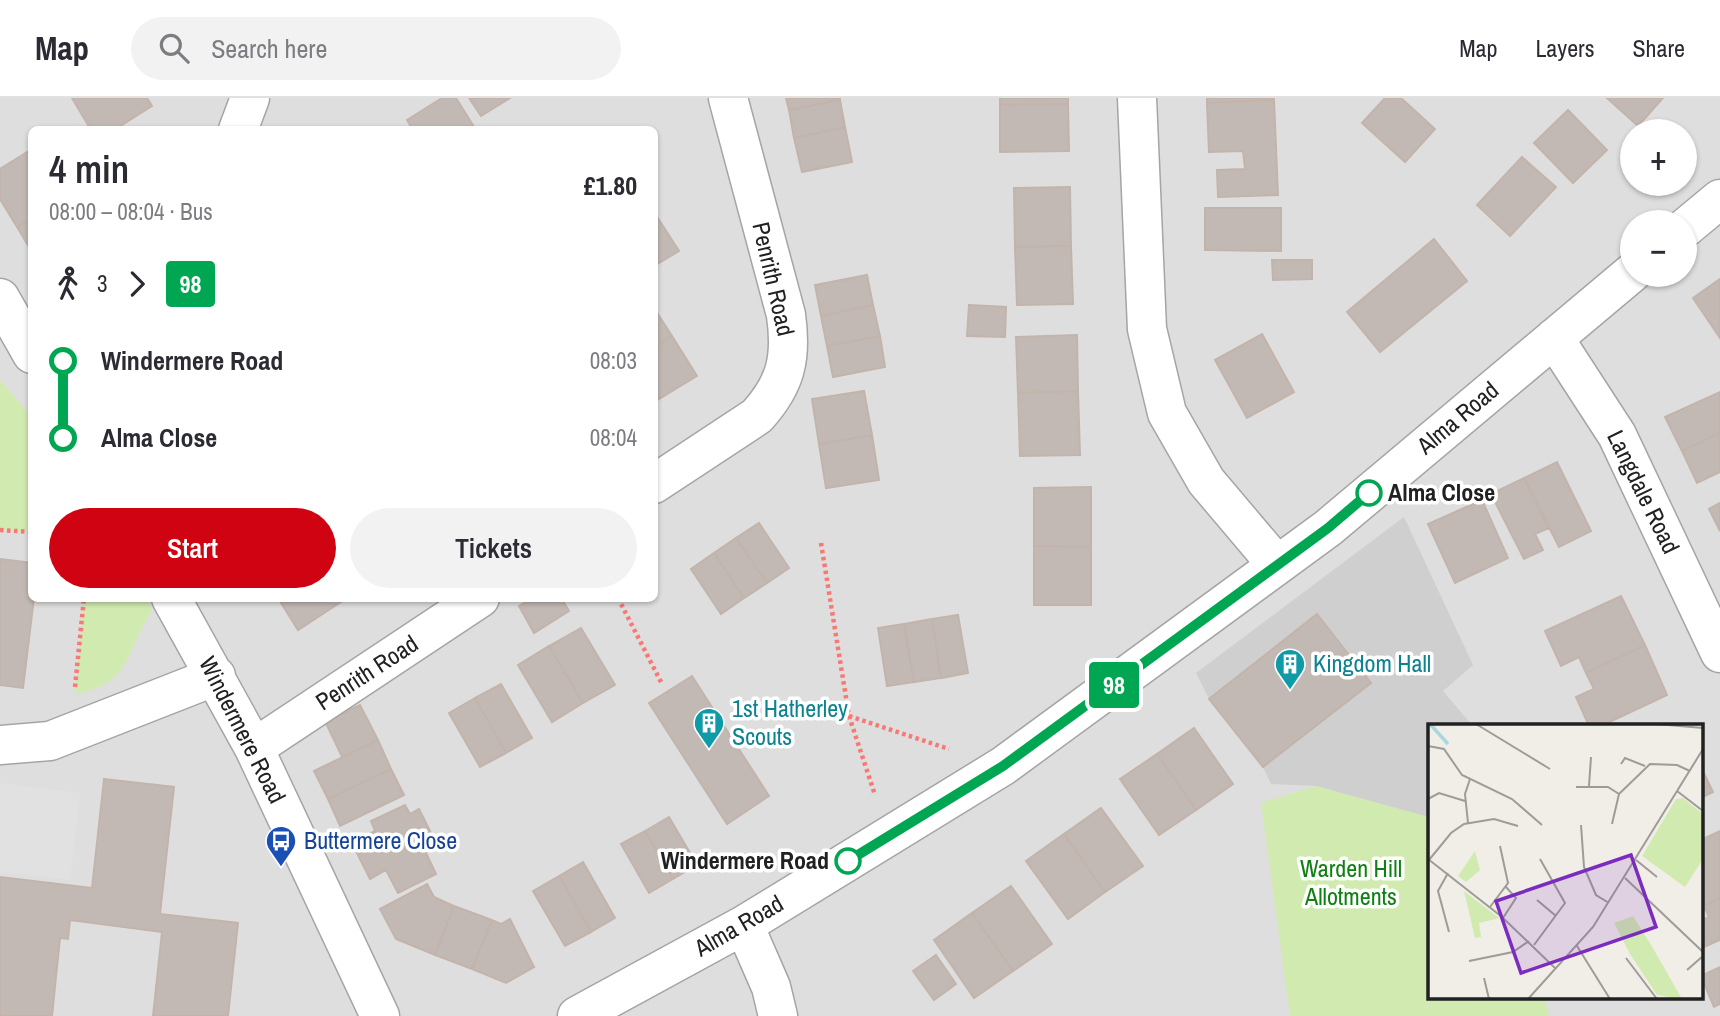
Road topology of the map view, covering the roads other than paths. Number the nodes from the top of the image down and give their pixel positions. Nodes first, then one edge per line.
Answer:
1 (250, 98) edge
2 (728, 98) edge
3 (1137, 98) edge
4 (240, 126) edge
5 (1720, 199) edge
6 (1697, 218) edge
7 (1620, 283) edge
8 (14, 309) edge
9 (1554, 338) junction
10 (28, 344) edge
11 (658, 481) edge
12 (1277, 565) junction
13 (173, 602) edge
14 (474, 602) edge
15 (1720, 653) edge
16 (216, 676) junction
17 (0, 745) edge
18 (254, 748) junction
19 (744, 925) junction
20 (380, 1016) edge
21 (577, 1016) edge
22 (778, 1016) edge

1 - 4 street
2 - 11 street, Penrith Road
3 - 12 street
5 - 6 street
7 - 9 street, Alma Road
8 - 10 street
9 - 12 street, Alma Road
9 - 15 street, Langdale Road
12 - 19 street, Alma Road
13 - 16 street, Windermere Road
14 - 18 street, Penrith Road
16 - 17 street
16 - 18 street, Windermere Road
18 - 20 street, Windermere Road
19 - 21 street, Alma Road
19 - 22 street

